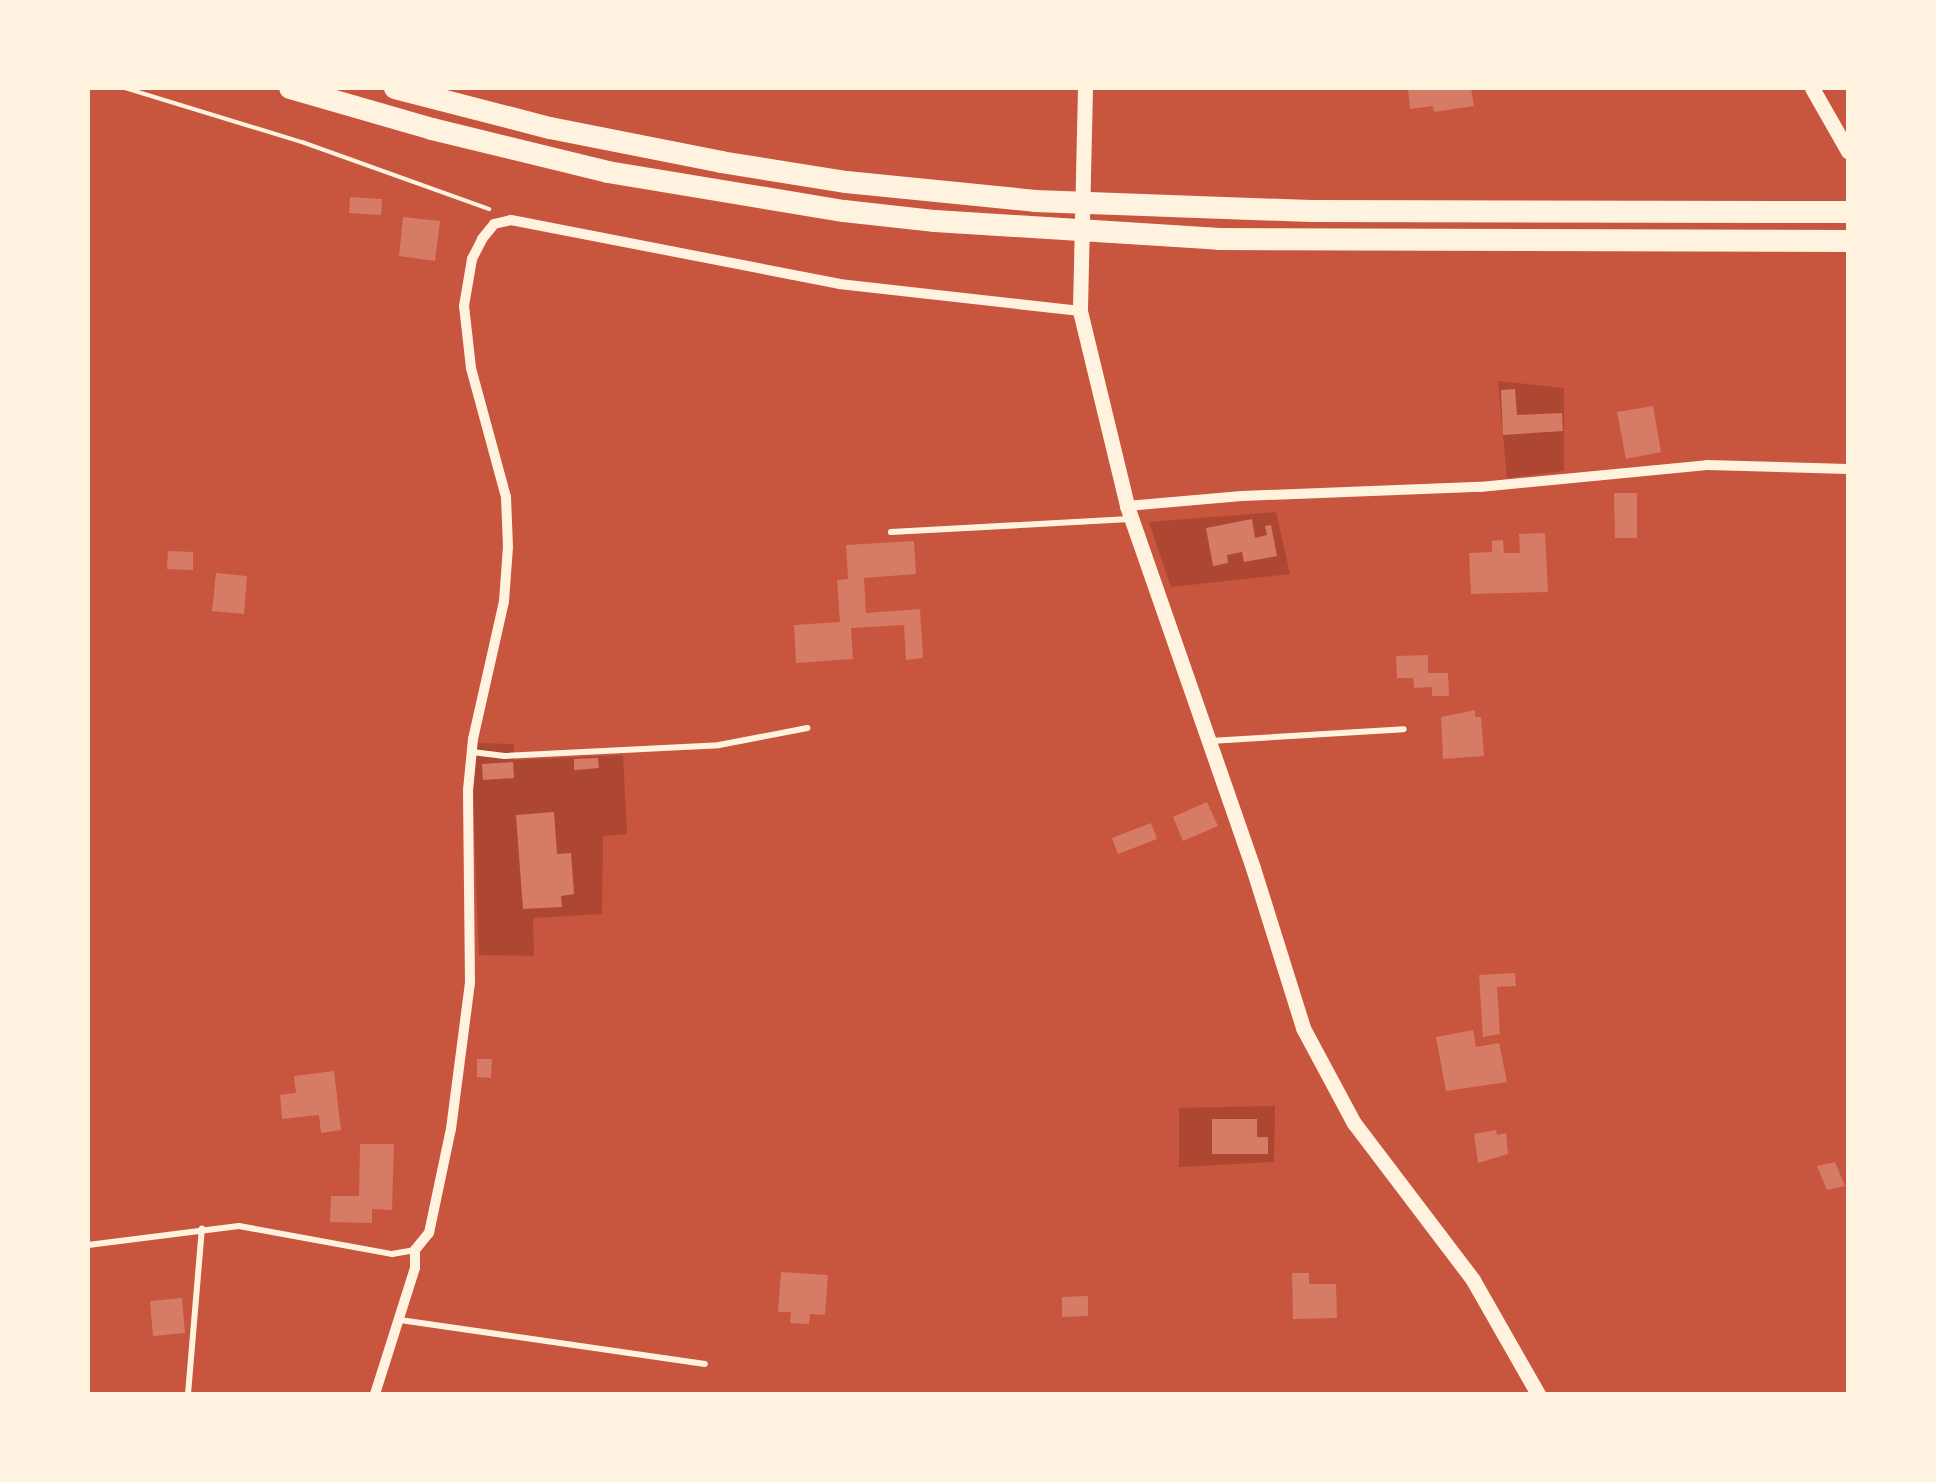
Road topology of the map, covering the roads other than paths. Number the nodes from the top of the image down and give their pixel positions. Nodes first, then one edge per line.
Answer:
1 (290, 88) edge
2 (395, 88) edge
3 (1085, 88) edge
4 (1812, 88) edge
5 (1848, 151) edge
6 (1848, 212) edge
7 (1848, 241) edge
8 (1080, 311) junction
9 (1848, 469) edge
10 (1129, 513) junction
11 (891, 532) dead end
12 (807, 728) dead end
13 (1404, 729) dead end
14 (1207, 741) junction
15 (472, 752) junction
16 (202, 1229) junction
17 (88, 1245) edge
18 (415, 1250) junction
19 (399, 1320) junction
20 (706, 1364) dead end
21 (188, 1394) edge
22 (375, 1394) edge
23 (1538, 1394) edge

1 - 7 highway
2 - 6 highway
3 - 8 street
4 - 5 street
8 - 10 street
8 - 15 street
9 - 10 street
10 - 11 lane
10 - 14 street
12 - 15 lane
13 - 14 lane
14 - 23 street
15 - 18 street
16 - 17 lane
16 - 18 lane
16 - 21 lane
18 - 19 street
19 - 20 lane
19 - 22 street

